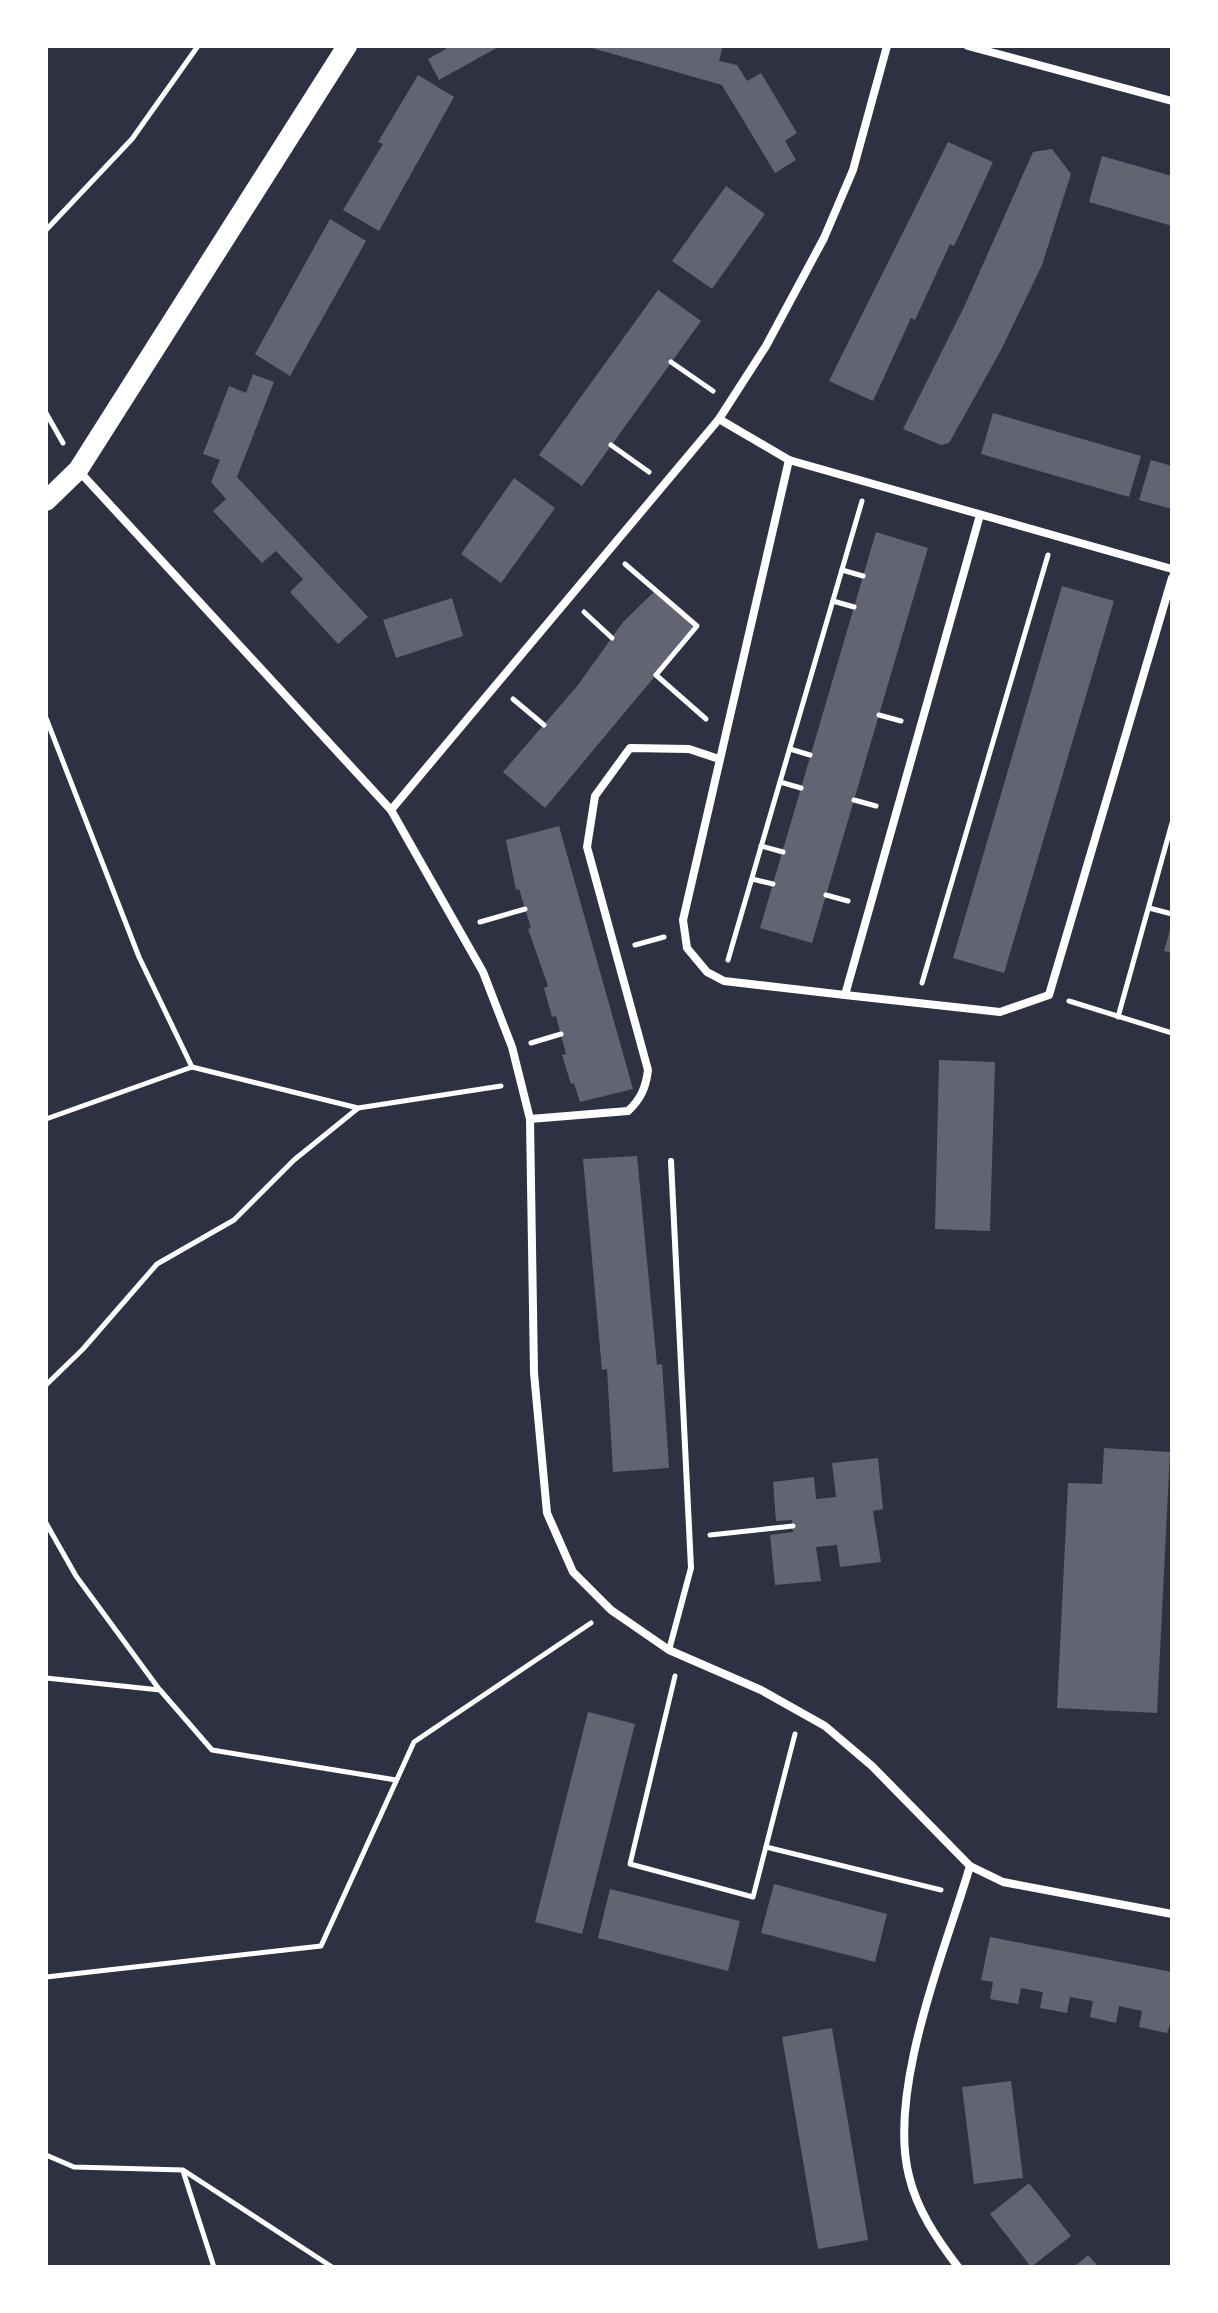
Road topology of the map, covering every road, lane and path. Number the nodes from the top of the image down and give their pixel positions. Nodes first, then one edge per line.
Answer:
1 (198, 46) edge
2 (347, 46) edge
3 (887, 46) edge
4 (968, 46) edge
5 (1172, 101) edge
6 (46, 230) edge
7 (671, 362) dead end
8 (730, 403) junction
9 (719, 419) junction
10 (611, 445) dead end
11 (789, 460) junction
12 (78, 470) junction
13 (868, 481) junction
14 (666, 484) junction
15 (46, 501) edge
16 (980, 515) junction
17 (1054, 535) junction
18 (610, 550) junction
19 (1172, 569) edge
20 (842, 570) junction
21 (863, 576) dead end
22 (1172, 578) edge
23 (569, 599) junction
24 (833, 601) junction
25 (854, 607) dead end
26 (612, 638) dead end
27 (496, 685) junction
28 (46, 718) edge
29 (544, 725) dead end
30 (725, 735) junction
31 (790, 749) junction
32 (810, 755) dead end
33 (719, 759) junction
34 (780, 782) junction
35 (801, 788) dead end
36 (391, 810) junction
37 (1172, 823) edge
38 (761, 846) junction
39 (783, 852) dead end
40 (752, 879) junction
41 (773, 884) dead end
42 (1149, 908) junction
43 (525, 909) dead end
44 (1172, 914) edge
45 (504, 915) dead end
46 (659, 938) dead end
47 (628, 947) dead end
48 (724, 981) junction
49 (845, 995) junction
50 (1049, 995) junction
51 (916, 1003) junction
52 (1118, 1017) junction
53 (1172, 1024) edge
54 (1171, 1032) edge
55 (561, 1034) dead end
56 (538, 1041) dead end
57 (192, 1067) junction
58 (521, 1082) junction
59 (358, 1108) junction
60 (46, 1119) edge
61 (530, 1119) junction
62 (671, 1161) dead end
63 (46, 1385) edge
64 (46, 1523) edge
65 (793, 1526) dead end
66 (689, 1537) junction
67 (611, 1610) junction
68 (669, 1650) junction
69 (680, 1655) junction
70 (46, 1678) edge
71 (160, 1690) junction
72 (801, 1711) junction
73 (396, 1780) junction
74 (766, 1847) junction
75 (970, 1866) junction
76 (962, 1895) junction
77 (1172, 1914) edge
78 (46, 1977) edge
79 (46, 2155) edge
80 (183, 2170) junction
81 (214, 2267) edge
82 (332, 2267) edge
83 (958, 2267) edge

1 - 6 path
2 - 12 main road
3 - 8 street
4 - 5 street
7 - 8 path
8 - 9 street
9 - 11 street
9 - 14 street
10 - 14 path
11 - 13 street
11 - 30 street
12 - 15 main road
12 - 36 street
13 - 16 street
13 - 20 path
14 - 18 street
16 - 17 street
16 - 49 street
17 - 19 street
17 - 51 path
18 - 23 street
18 - 30 path
20 - 21 path
20 - 24 path
22 - 50 street
23 - 26 path
23 - 27 street
24 - 25 path
24 - 31 path
27 - 29 path
27 - 36 street
28 - 57 path
30 - 33 street
31 - 32 path
31 - 34 path
33 - 48 street
33 - 61 street
34 - 35 path
34 - 38 path
36 - 58 street
37 - 42 path
38 - 39 path
38 - 40 path
40 - 41 path
40 - 48 path
42 - 44 path
42 - 52 path
43 - 45 path
46 - 47 path
48 - 49 street
49 - 51 street
50 - 51 street
50 - 52 path
52 - 54 path
53 - 54 path
55 - 56 path
57 - 59 path
57 - 60 path
58 - 59 path
58 - 61 street
59 - 63 path
61 - 67 street
62 - 66 lane
64 - 71 path
65 - 66 path
66 - 68 lane
67 - 68 street
67 - 73 path
68 - 69 street
69 - 72 street
69 - 74 path
70 - 71 path
71 - 73 path
72 - 74 path
72 - 75 street
73 - 78 path
74 - 76 path
75 - 76 street
75 - 77 street
76 - 83 street
79 - 80 path
80 - 81 path
80 - 82 path

